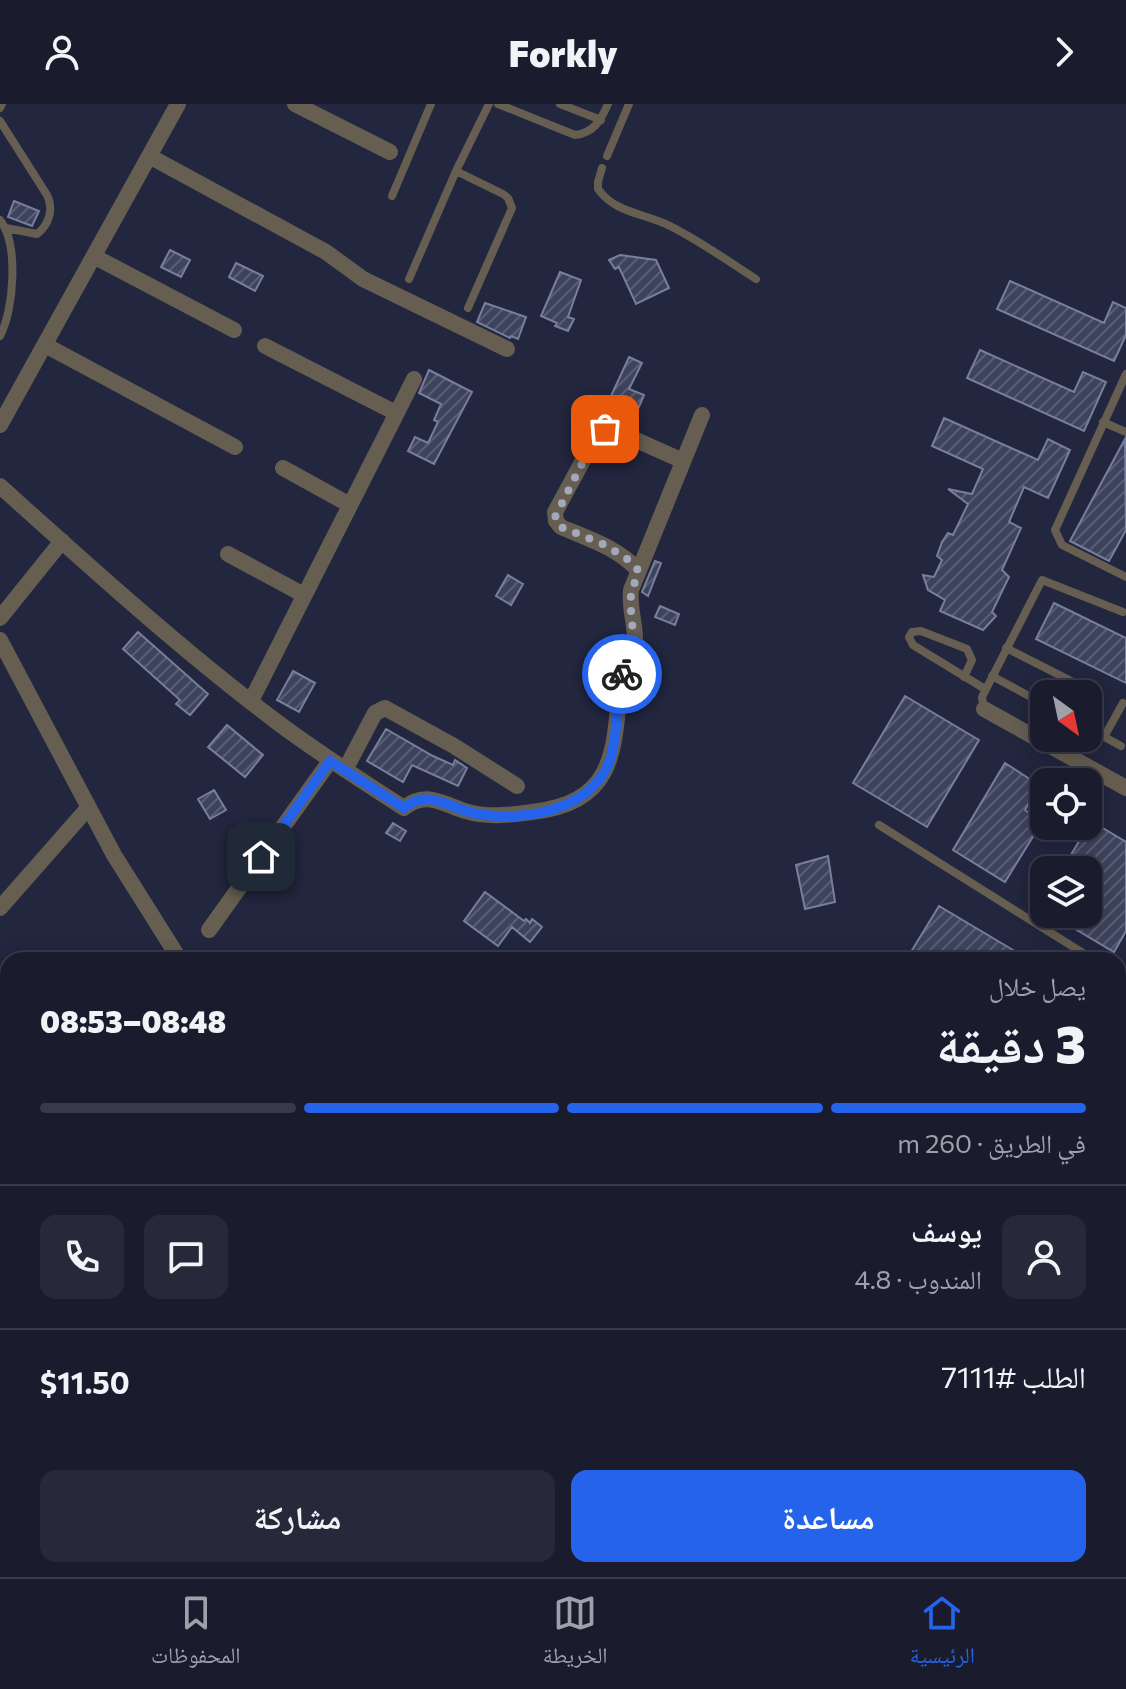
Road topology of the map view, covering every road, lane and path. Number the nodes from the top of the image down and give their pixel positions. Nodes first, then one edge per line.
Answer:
1 (178, 104) edge
2 (295, 104) edge
3 (431, 104) edge
4 (489, 104) edge
5 (498, 104) edge
6 (560, 104) edge
7 (608, 104) edge
8 (629, 104) edge
9 (601, 120) junction
10 (0, 121) edge
11 (390, 152) dead end
12 (149, 156) junction
13 (607, 156) dead end
14 (602, 168) dead end
15 (456, 171) junction
16 (392, 196) dead end
17 (3, 224) edge
18 (95, 257) junction
19 (409, 279) dead end
20 (756, 279) dead end
21 (468, 308) dead end
22 (234, 330) dead end
23 (0, 336) edge
24 (45, 345) junction
25 (265, 346) dead end
26 (507, 349) dead end
27 (1126, 374) edge
28 (414, 379) dead end
29 (396, 413) junction
30 (702, 415) dead end
31 (1103, 422) junction
32 (0, 425) edge
33 (1126, 432) edge
34 (235, 447) dead end
35 (683, 461) junction
36 (283, 468) dead end
37 (0, 486) edge
38 (350, 505) junction
39 (62, 541) junction
40 (228, 554) dead end
41 (638, 570) junction
42 (1126, 577) edge
43 (304, 595) junction
44 (1123, 612) dead end
45 (0, 618) edge
46 (0, 640) edge
47 (1006, 648) junction
48 (992, 676) junction
49 (964, 677) junction
50 (1069, 680) edge
51 (985, 689) junction
52 (1030, 696) edge
53 (251, 701) junction
54 (1123, 703) dead end
55 (984, 709) joint
56 (1104, 737) joint
57 (1121, 746) dead end
58 (338, 765) junction
59 (517, 786) dead end
60 (1126, 788) edge
61 (88, 808) junction
62 (879, 825) dead end
63 (0, 908) edge
64 (209, 930) dead end
65 (175, 952) edge
66 (1081, 952) edge

1 - 12 street
2 - 11 street
3 - 16 lane
4 - 15 lane
5 - 9 lane
6 - 9 lane
7 - 9 lane
8 - 13 lane
10 - 17 lane
12 - 18 street
12 - 26 street
14 - 20 lane
15 - 19 lane
15 - 21 lane
17 - 23 lane
18 - 22 street
18 - 24 street
24 - 32 street
24 - 34 street
25 - 29 street
27 - 31 lane
28 - 29 street
29 - 38 street
30 - 35 street
31 - 33 lane
31 - 42 lane
35 - 41 street
35 - 41 street
36 - 38 street
37 - 39 street
38 - 43 street
39 - 45 street
39 - 53 street
40 - 43 street
41 - 58 street
43 - 53 street
44 - 47 lane
46 - 61 street
47 - 48 lane
47 - 50 lane
48 - 51 lane
48 - 52 lane
49 - 49 lane
49 - 51 lane
51 - 55 lane
53 - 58 street
54 - 56 lane
55 - 60 street
56 - 57 lane
58 - 59 street
58 - 64 street
61 - 63 street
61 - 65 street
62 - 66 lane

